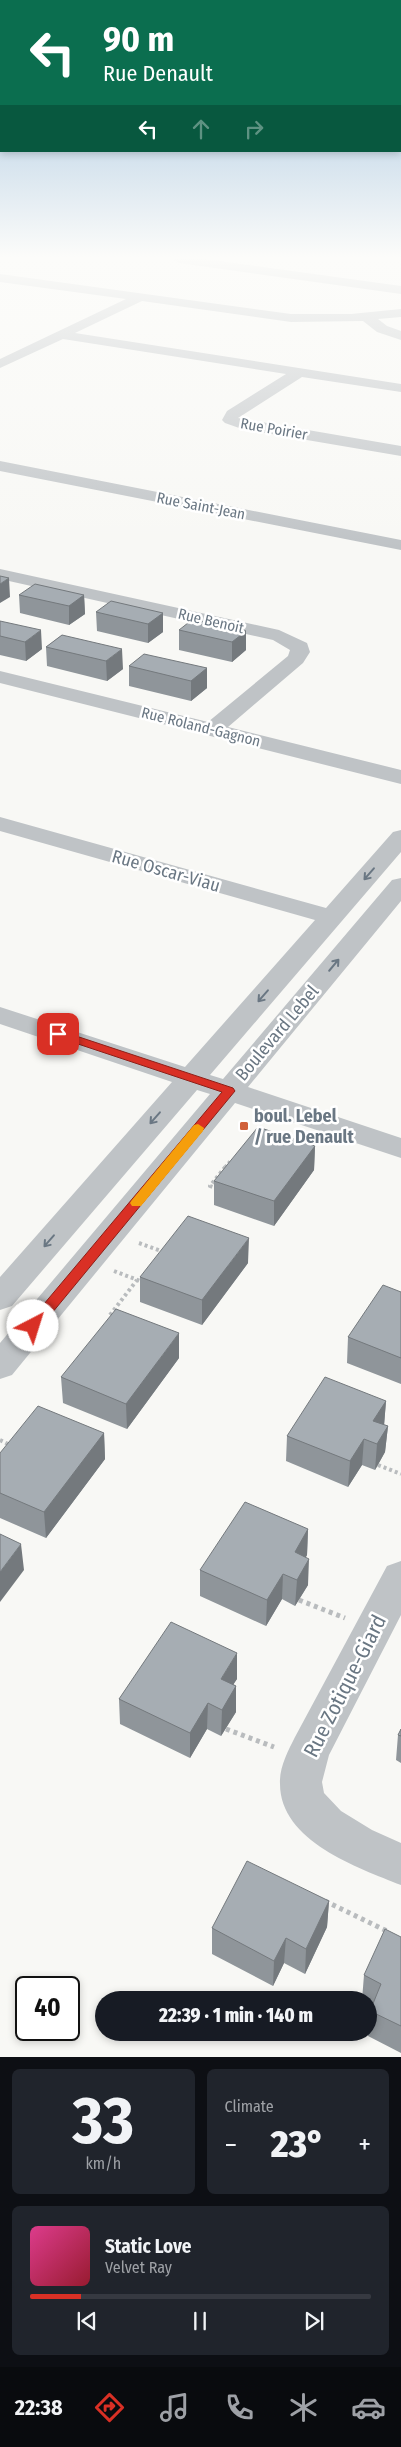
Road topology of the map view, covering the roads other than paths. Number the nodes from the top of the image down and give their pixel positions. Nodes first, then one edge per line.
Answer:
1 (19, 355) edge
2 (189, 355) edge
3 (0, 364) edge
4 (298, 372) junction
5 (401, 388) edge
6 (401, 451) edge
7 (0, 466) edge
8 (401, 544) edge
9 (0, 574) edge
10 (0, 677) edge
11 (212, 730) junction
12 (401, 777) edge
13 (0, 824) edge
14 (401, 837) edge
15 (401, 885) edge
16 (331, 918) junction
17 (0, 1015) edge
18 (192, 1078) junction
19 (229, 1091) junction
20 (401, 1148) edge
21 (0, 1298) edge
22 (0, 1366) edge
23 (401, 1577) edge
24 (401, 1864) edge

1 - 3 street
2 - 4 street
4 - 5 street
4 - 6 street, Rue Poirier
7 - 8 street, Rue Saint-Jean
9 - 11 street, Rue Benoit
10 - 11 street, Rue Roland-Gagnon
11 - 12 street, Rue Roland-Gagnon
13 - 16 street, Rue Oscar-Viau
14 -> 16 street, Boulevard Lebel
19 -> 15 street, Boulevard Lebel
16 -> 18 street, Boulevard Lebel
17 - 18 street
18 - 19 street
18 -> 21 street, Boulevard Lebel
19 - 20 street
19 - 22 street, Boulevard Lebel
23 - 24 street, Rue Zotique-Giard

